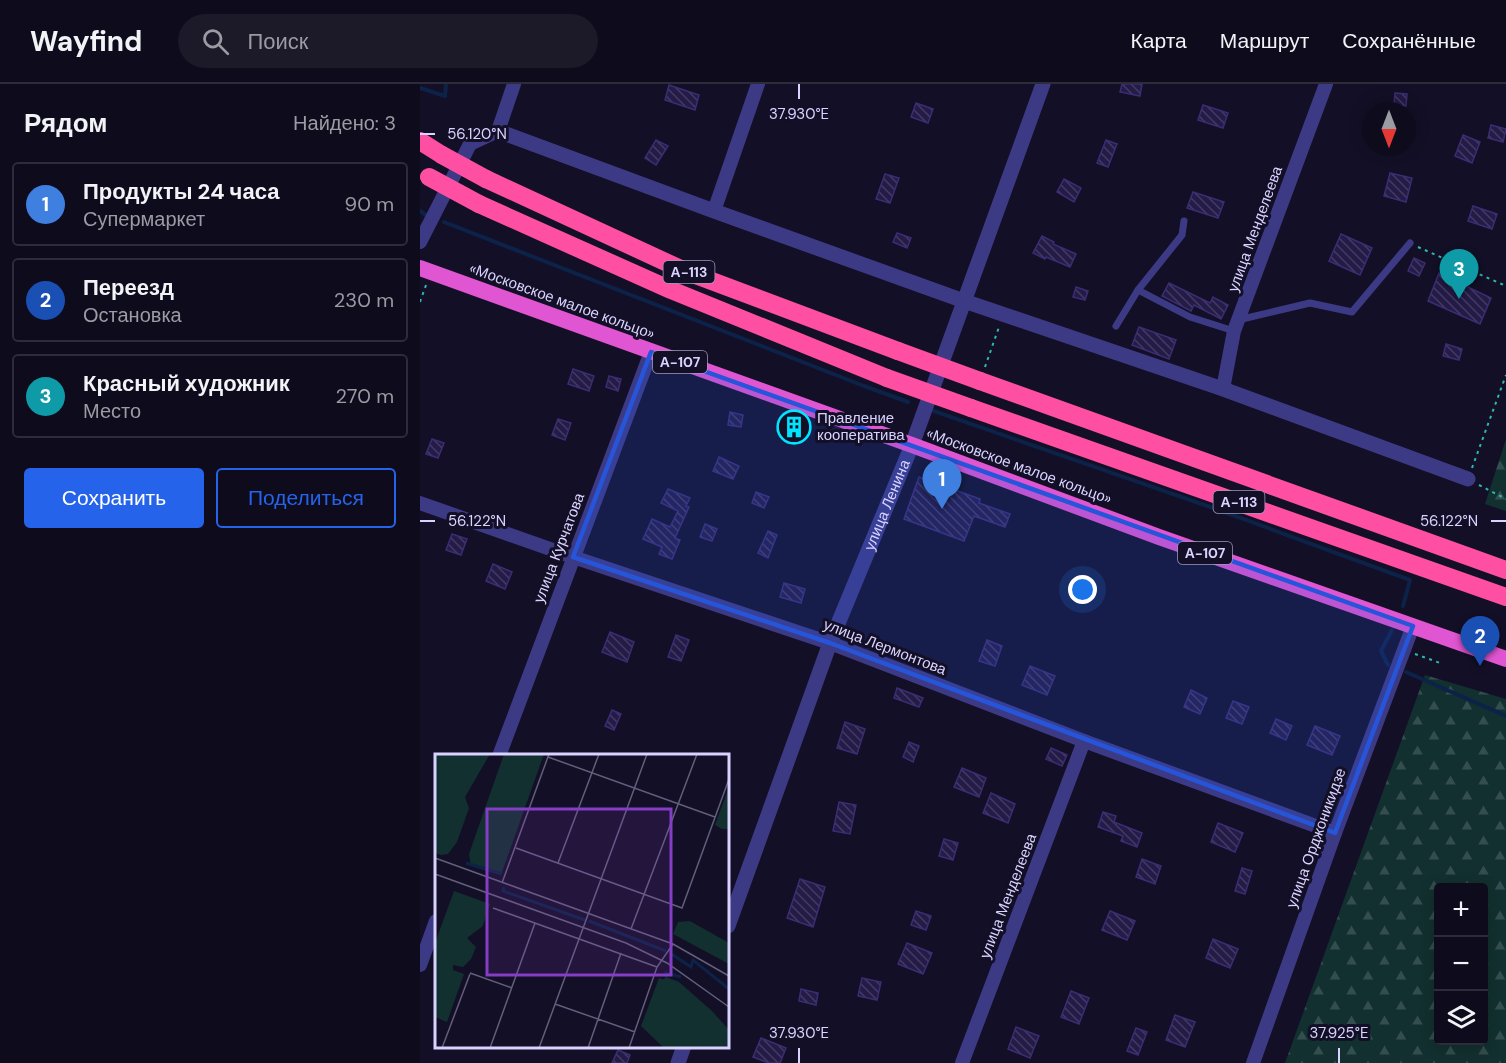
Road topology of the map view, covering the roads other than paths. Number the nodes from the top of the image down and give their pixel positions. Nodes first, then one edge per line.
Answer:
1 (514, 84) edge
2 (758, 84) edge
3 (1043, 84) edge
4 (1326, 84) edge
5 (498, 131) junction
6 (420, 141) edge
7 (425, 174) edge
8 (714, 211) junction
9 (1184, 221) dead end
10 (420, 242) edge
11 (1410, 243) road end
12 (426, 270) edge
13 (1138, 290) junction
14 (964, 301) junction
15 (1116, 326) dead end
16 (1236, 326) junction
17 (651, 352) junction
18 (1223, 389) junction
19 (912, 445) junction
20 (1468, 479) road end
21 (420, 503) edge
22 (573, 557) junction
23 (1506, 570) edge
24 (1506, 597) edge
25 (1413, 626) junction
26 (830, 643) junction
27 (1506, 659) edge
28 (1084, 741) junction
29 (500, 754) edge
30 (1335, 832) junction
31 (729, 923) edge
32 (435, 924) edge
33 (420, 965) edge
34 (684, 1048) edge
35 (678, 1063) edge
36 (962, 1063) edge
37 (1253, 1063) edge

1 - 5 street
2 - 8 street
3 - 14 street, улица Ленина
4 - 16 street, улица Менделеева
5 - 8 street
5 - 10 street
6 - 23 highway, А-113, bridge
7 - 24 highway, А-113, bridge
8 - 14 street
9 - 13 lane
11 - 16 lane
12 - 17 highway, «Московское малое кольцо» / А-107
13 - 15 lane
13 - 16 lane
14 - 18 street
14 - 19 street, улица Ленина
16 - 18 street, улица Менделеева
17 - 19 highway, «Московское малое кольцо» / А-107
17 - 22 street, улица Курчатова
18 - 20 street
19 - 25 highway, «Московское малое кольцо» / А-107
19 - 26 street, улица Ленина
21 - 22 street, улица Лермонтова
22 - 26 street, улица Лермонтова
22 - 29 street, улица Курчатова
25 - 27 highway, «Московское малое кольцо» / А-107
25 - 30 street, улица Орджоникидзе
26 - 28 street, улица Лермонтова
26 - 31 street, улица Ленина
28 - 30 street, улица Лермонтова
28 - 36 street, улица Менделеева
30 - 37 street, улица Орджоникидзе
32 - 33 street
34 - 35 street

